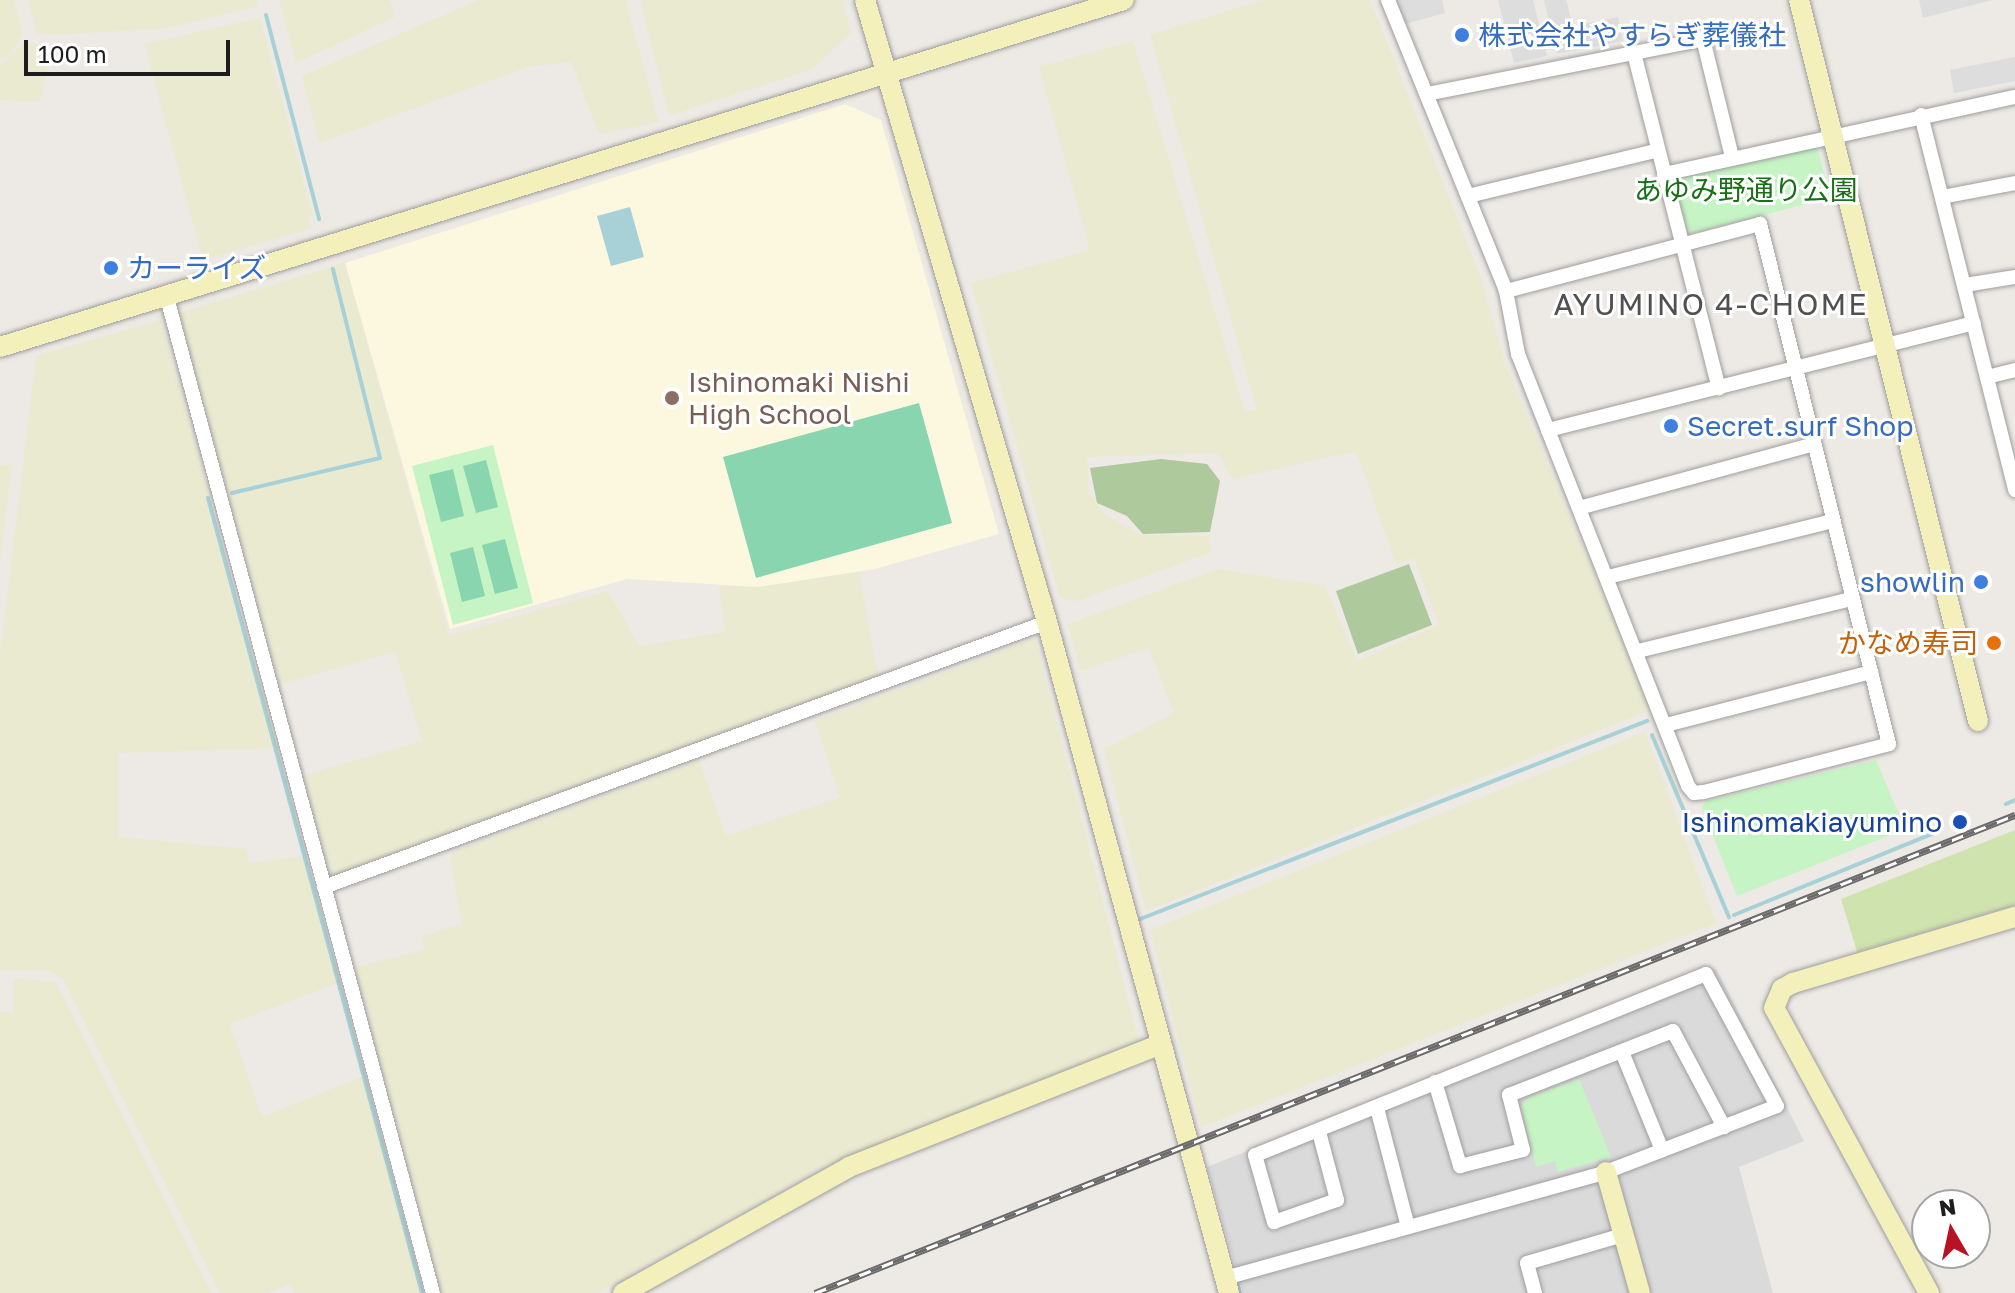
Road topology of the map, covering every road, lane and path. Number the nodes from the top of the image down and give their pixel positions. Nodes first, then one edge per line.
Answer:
1 (865, 0) edge
2 (1124, 0) edge
3 (1388, 0) edge
4 (1799, 0) edge
5 (1634, 53) junction
6 (885, 72) junction
7 (1427, 94) junction
8 (2015, 97) edge
9 (1921, 115) junction
10 (1832, 133) junction
11 (1656, 151) junction
12 (1732, 157) junction
13 (1664, 174) junction
14 (2015, 183) edge
15 (1468, 196) junction
16 (1942, 197) junction
17 (1682, 242) junction
18 (2015, 277) edge
19 (1965, 285) junction
20 (1506, 291) junction
21 (166, 294) junction
22 (1974, 323) junction
23 (1885, 345) junction
24 (0, 347) edge
25 (1794, 368) junction
26 (2015, 370) edge
27 (1987, 377) junction
28 (1719, 388) junction
29 (1548, 430) junction
30 (1814, 444) junction
31 (2012, 466) edge
32 (2015, 490) edge
33 (1579, 508) junction
34 (1833, 521) junction
35 (1608, 577) junction
36 (1852, 599) junction
37 (1047, 622) junction
38 (1638, 651) junction
39 (1871, 672) junction
40 (1978, 721) dead end
41 (1666, 725) junction
42 (324, 887) junction
43 (2015, 917) edge
44 (1158, 1045) junction
45 (1622, 1052) junction
46 (1435, 1082) junction
47 (1377, 1108) junction
48 (1724, 1127) junction
49 (1319, 1132) junction
50 (1662, 1150) junction
51 (1606, 1172) junction
52 (1408, 1227) junction
53 (1623, 1235) junction
54 (1227, 1285) edge
55 (433, 1293) edge
56 (623, 1293) edge
57 (1535, 1293) edge
58 (1640, 1293) edge
59 (1929, 1293) edge

1 - 6 street
2 - 6 street
3 - 7 street
4 - 10 street
5 - 7 street
5 - 11 street
5 - 12 street
6 - 21 street
6 - 37 street
7 - 15 street
8 - 9 street
9 - 10 street
9 - 16 street
10 - 12 street
10 - 23 street
11 - 13 street
11 - 15 street
12 - 13 street
13 - 17 street
14 - 16 street
15 - 20 street
16 - 19 street
17 - 20 street
17 - 25 street
17 - 28 street
18 - 19 street
19 - 22 street
20 - 29 street
21 - 24 street
21 - 42 street
22 - 23 street
22 - 27 street
23 - 25 street
23 - 40 street
25 - 28 street
25 - 30 street
26 - 27 street
27 - 31 street
28 - 29 street
29 - 33 street
30 - 33 street
30 - 34 street
31 - 32 street
33 - 35 street
34 - 35 street
34 - 36 street
35 - 38 street
36 - 38 street
36 - 39 street
37 - 42 street
37 - 44 street
38 - 41 street
39 - 41 street
39 - 41 street
42 - 55 street
43 - 59 street
44 - 54 street
44 - 56 street
45 - 46 street
45 - 48 street
45 - 50 street
46 - 47 street
46 - 48 street
47 - 49 street
47 - 52 street
48 - 50 street
49 - 49 street
50 - 51 street
51 - 52 street
51 - 53 street
52 - 54 street
53 - 57 street
53 - 58 street

